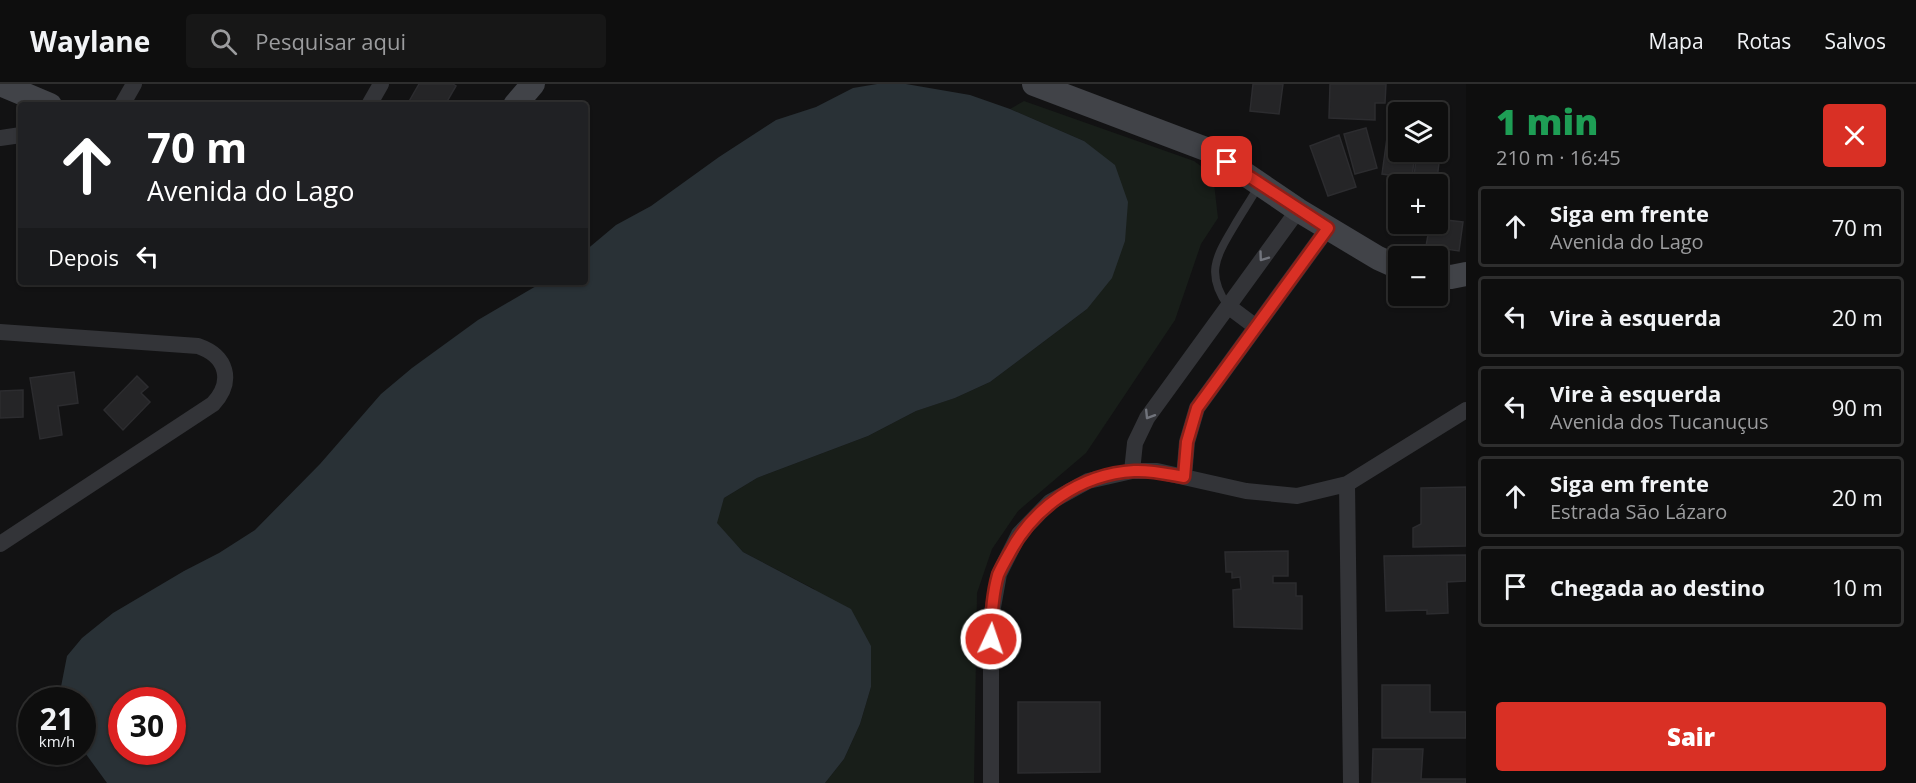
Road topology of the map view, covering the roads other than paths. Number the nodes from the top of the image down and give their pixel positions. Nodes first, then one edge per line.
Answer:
1 (0, 84) edge
2 (134, 84) edge
3 (381, 84) edge
4 (533, 84) edge
5 (1034, 84) edge
6 (43, 102) edge
7 (124, 102) edge
8 (371, 102) edge
9 (518, 102) edge
10 (18, 135) edge
11 (0, 138) edge
12 (1260, 184) junction
13 (1298, 210) junction
14 (1328, 228) junction
15 (1388, 263) edge
16 (1466, 274) edge
17 (1448, 277) edge
18 (1228, 306) junction
19 (1256, 327) junction
20 (0, 332) edge
21 (1466, 410) edge
22 (1132, 471) junction
23 (1184, 477) junction
24 (1347, 484) junction
25 (0, 544) edge
26 (991, 783) edge
27 (1351, 783) edge

1 - 6 street
2 - 7 street
3 - 8 street
4 - 9 street
5 - 12 street
10 - 11 street
12 - 13 street
12 - 18 lane
13 - 14 street
13 -> 18 street
14 - 15 street
14 - 19 street
16 - 17 street
18 - 19 street
18 -> 22 street
19 - 23 street
20 - 25 street
21 - 24 street
22 - 23 street
22 - 26 street
23 - 24 street
24 - 27 street

